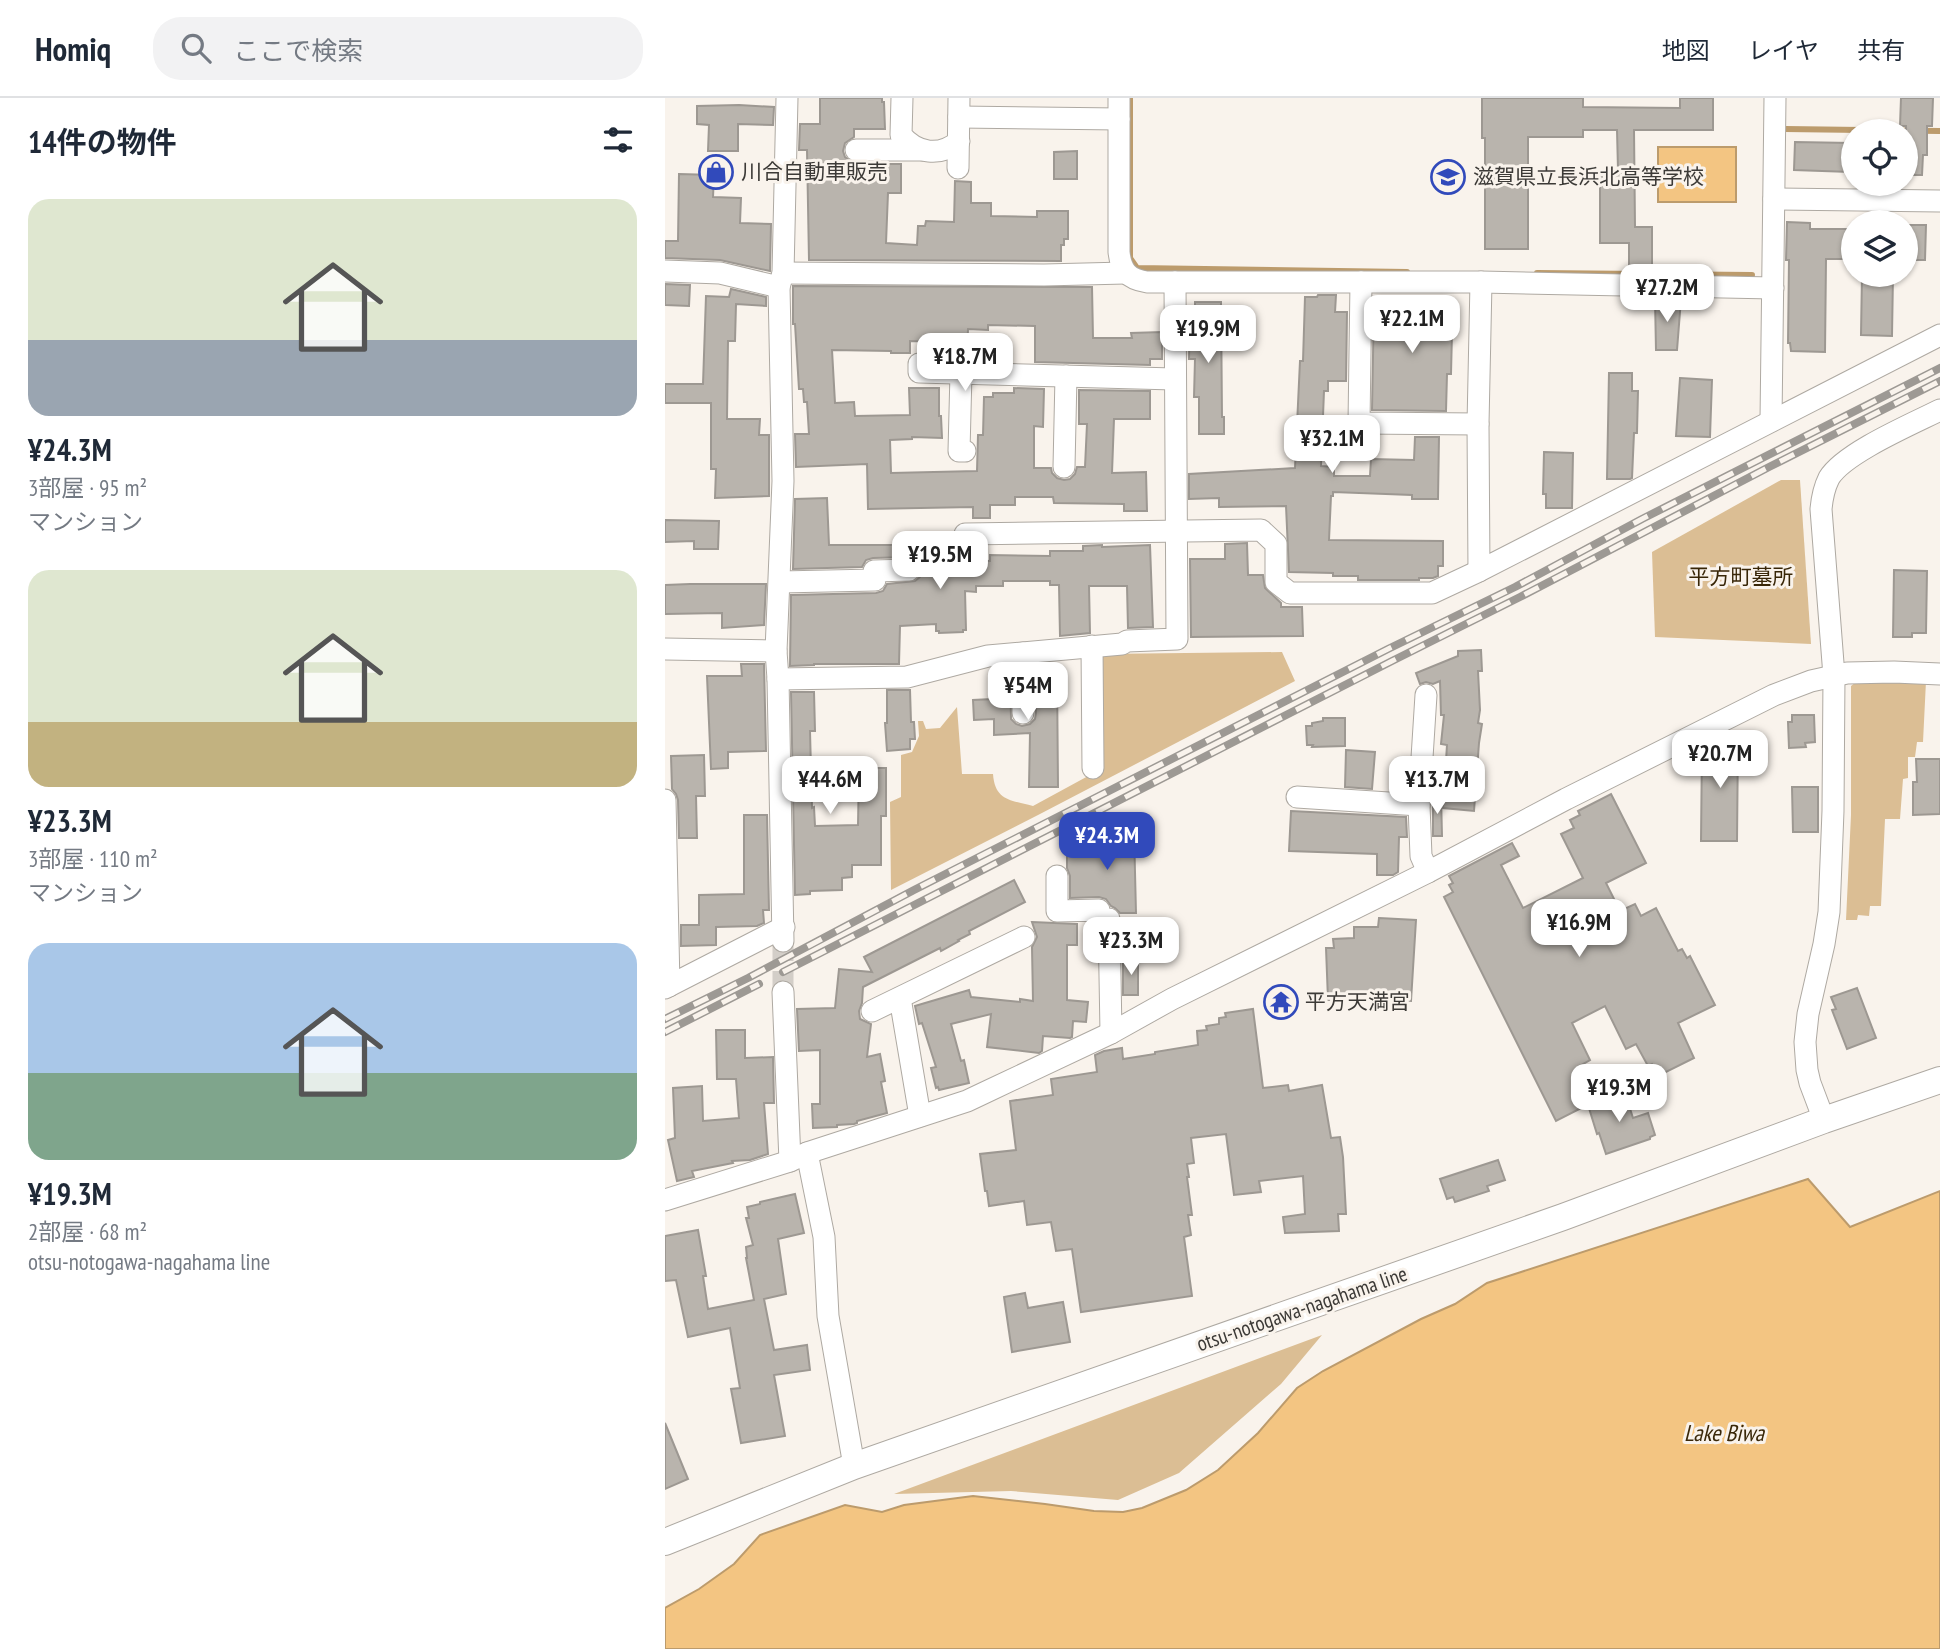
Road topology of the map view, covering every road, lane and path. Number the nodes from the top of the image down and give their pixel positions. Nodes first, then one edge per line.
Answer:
1 (787, 98) edge
2 (902, 98) edge
3 (1775, 98) edge
4 (959, 108) edge
5 (1119, 108) edge
6 (959, 141) junction
7 (856, 150) dead end
8 (920, 150) junction
9 (958, 168) dead end
10 (1774, 199) junction
11 (1940, 201) edge
12 (665, 271) edge
13 (1125, 273) junction
14 (781, 280) junction
15 (1175, 282) junction
16 (1361, 282) junction
17 (1481, 282) junction
18 (1773, 288) junction
19 (1940, 335) edge
20 (919, 364) dead end
21 (961, 373) junction
22 (1066, 376) junction
23 (1174, 379) junction
24 (1940, 410) edge
25 (1771, 421) junction
26 (1478, 424) junction
27 (965, 451) dead end
28 (1064, 467) dead end
29 (1175, 532) junction
30 (965, 534) dead end
31 (909, 570) dead end
32 (1479, 570) junction
33 (780, 582) junction
34 (1091, 646) junction
35 (665, 649) edge
36 (776, 651) junction
37 (1023, 653) junction
38 (1940, 674) edge
39 (1834, 676) junction
40 (778, 679) junction
41 (1426, 695) dead end
42 (1023, 713) dead end
43 (1093, 768) dead end
44 (1297, 797) dead end
45 (665, 800) edge
46 (1419, 805) junction
47 (1428, 872) junction
48 (1057, 876) dead end
49 (1024, 937) dead end
50 (667, 987) edge
51 (783, 992) tunnel mouth
52 (900, 998) junction
53 (872, 1011) dead end
54 (1111, 1032) junction
55 (1940, 1080) edge
56 (920, 1116) junction
57 (1824, 1120) junction
58 (798, 1157) junction
59 (665, 1200) edge
60 (855, 1466) junction
61 (665, 1542) edge

1 - 14 street
2 - 8 street
3 - 10 street
4 - 5 street
4 - 6 street
5 - 13 street
6 - 8 street
6 - 9 street
7 - 8 street
10 - 11 street
10 - 18 street
12 - 14 street
13 - 14 street
13 - 15 street
14 - 33 street
15 - 16 street
15 - 23 street
16 - 17 street
16 - 26 street
17 - 18 street
17 - 26 street
18 - 25 street
19 - 25 street
20 - 21 street
21 - 22 street
21 - 27 street
22 - 23 street
22 - 28 street
23 - 29 street
24 - 39 street
25 - 32 street
26 - 32 street
29 - 30 street
29 - 32 street
29 - 34 street
31 - 33 street
33 - 36 street
34 - 37 street
34 - 43 street
35 - 36 street
36 - 40 street
37 - 40 street
37 - 42 street
38 - 39 street
39 - 47 street
39 - 57 street
40 - 50 street
41 - 46 street
44 - 46 street
45 - 50 street
46 - 47 street
47 - 54 street
48 - 54 street
49 - 52 street
51 - 58 street
52 - 53 street
52 - 56 street
54 - 56 street
55 - 57 main road, otsu-notogawa-nagahama line
56 - 58 street
57 - 60 main road, otsu-notogawa-nagahama line
58 - 59 street
58 - 60 street
60 - 61 main road, otsu-notogawa-nagahama line

